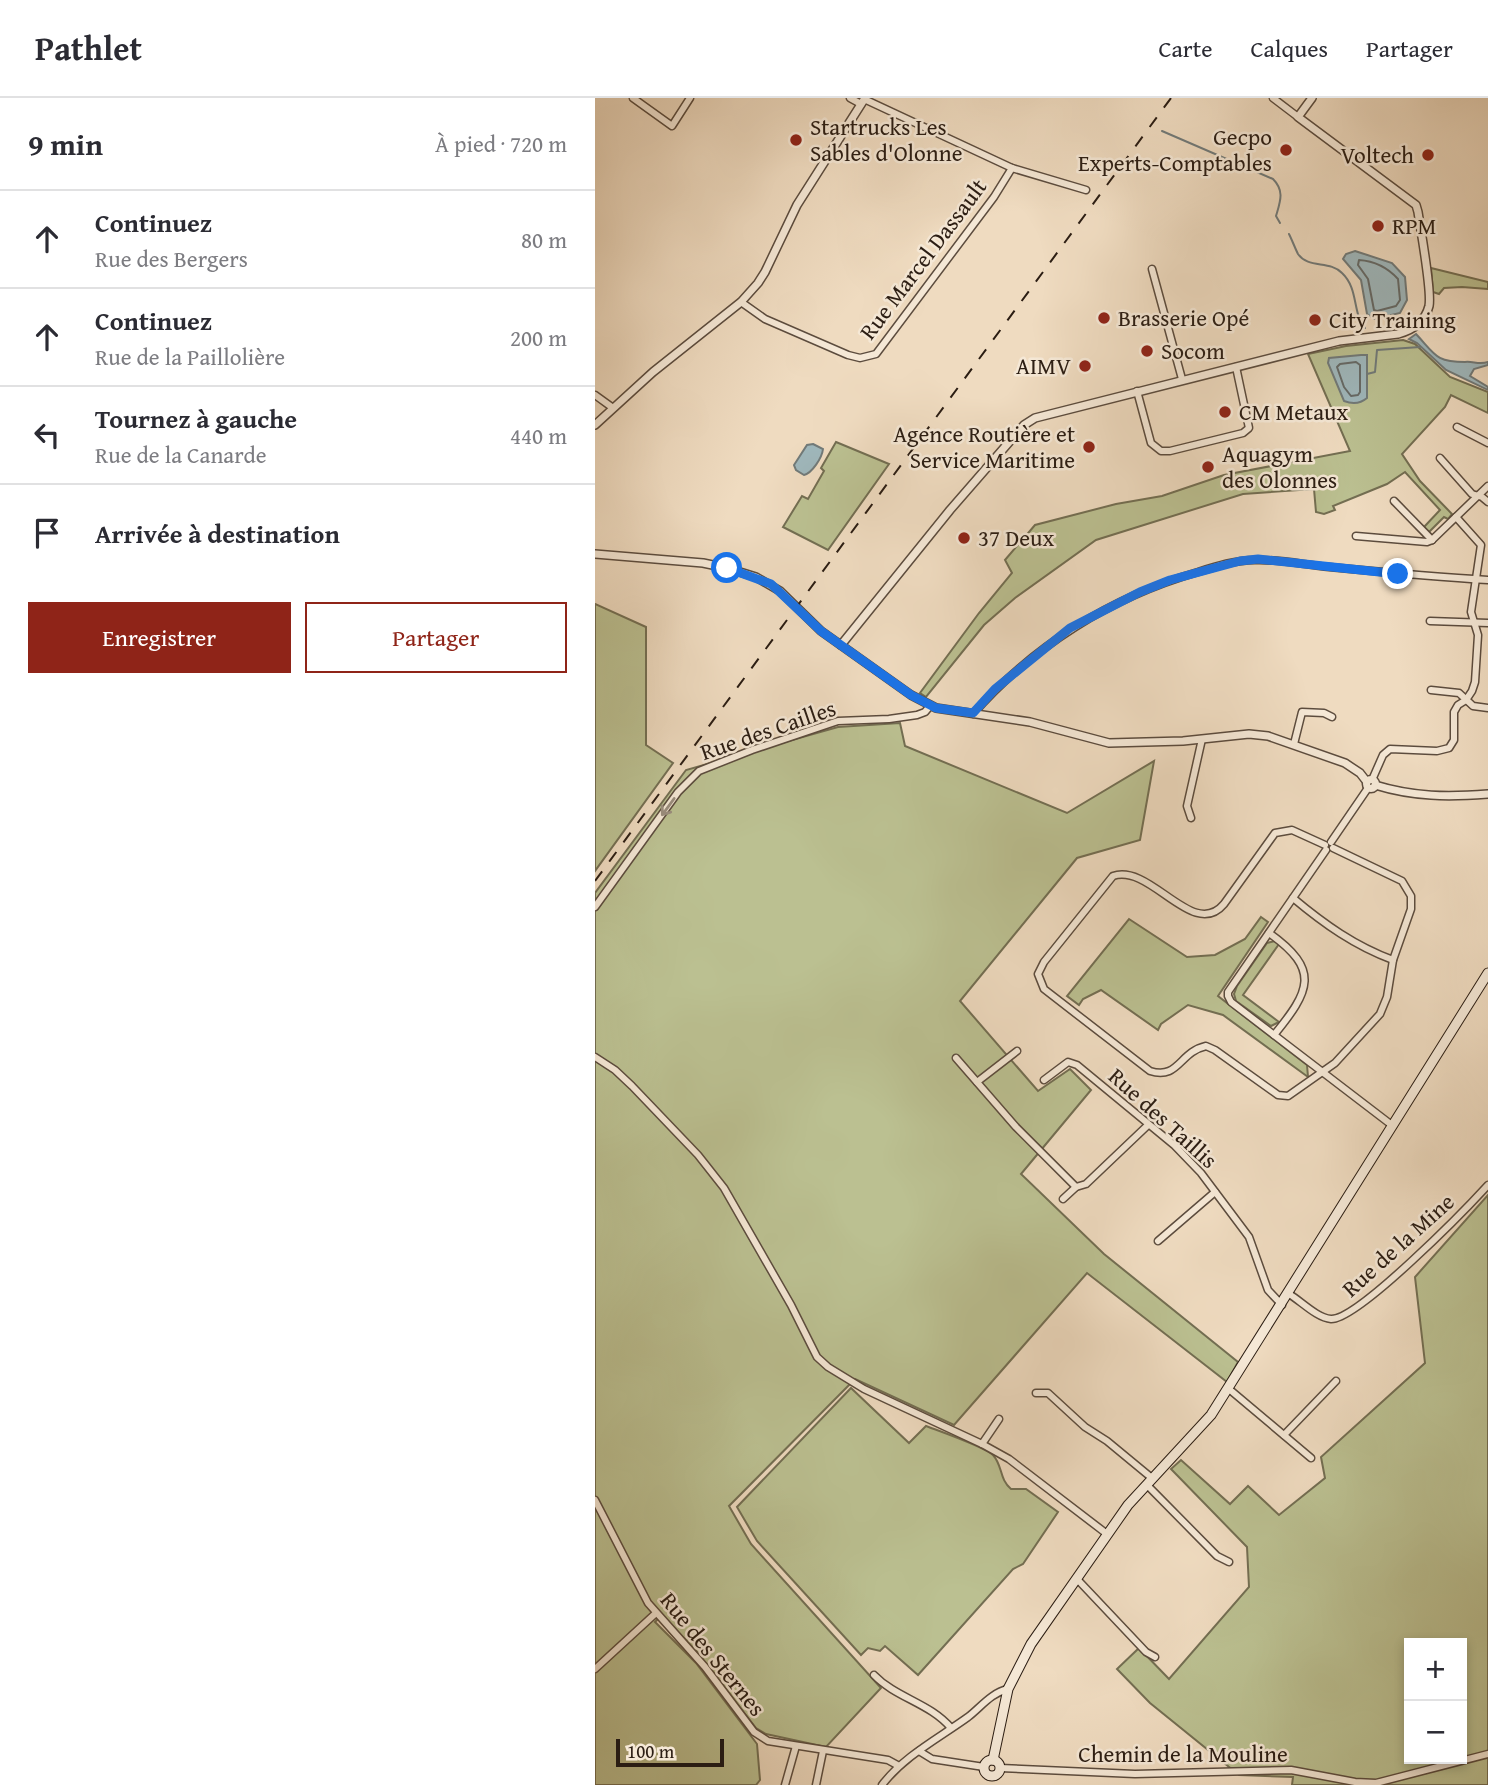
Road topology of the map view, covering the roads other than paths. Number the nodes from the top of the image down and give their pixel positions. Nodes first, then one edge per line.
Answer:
1 (633, 98) edge
2 (690, 98) edge
3 (850, 98) edge
4 (1273, 98) edge
5 (1312, 98) edge
6 (864, 101) edge
7 (1298, 117) junction
8 (1012, 168) junction
9 (1086, 190) dead end
10 (1152, 269) dead end
11 (741, 302) junction
12 (1236, 367) junction
13 (1182, 379) junction
14 (1137, 391) junction
15 (595, 395) edge
16 (613, 408) junction
17 (595, 425) edge
18 (1457, 427) dead end
19 (1488, 443) edge
20 (1440, 458) dead end
21 (1488, 486) edge
22 (1478, 496) junction
23 (1394, 501) dead end
24 (1488, 502) edge
25 (1456, 517) junction
26 (1356, 536) dead end
27 (1432, 540) junction
28 (595, 554) edge
29 (1475, 579) junction
30 (1488, 580) edge
31 (1430, 621) dead end
32 (1473, 622) junction
33 (1488, 623) edge
34 (841, 645) junction
35 (1431, 690) dead end
36 (1466, 700) junction
37 (930, 705) junction
38 (1488, 708) edge
39 (973, 713) junction
40 (1332, 717) dead end
41 (1202, 739) junction
42 (1294, 744) junction
43 (1371, 784) junction
44 (1488, 794) edge
45 (1191, 818) dead end
46 (1329, 846) junction
47 (1293, 898) junction
48 (595, 906) edge
49 (1269, 933) junction
50 (1393, 960) junction
51 (1488, 973) edge
52 (1274, 1035) junction
53 (1017, 1051) dead end
54 (595, 1057) edge
55 (956, 1058) dead end
56 (1310, 1063) junction
57 (1333, 1065) junction
58 (1324, 1073) junction
59 (1044, 1080) dead end
60 (977, 1082) junction
61 (1311, 1082) junction
62 (1338, 1084) junction
63 (1148, 1125) junction
64 (1393, 1126) junction
65 (1488, 1185) edge
66 (1076, 1187) junction
67 (1215, 1192) junction
68 (1063, 1199) dead end
69 (1158, 1241) dead end
70 (1289, 1294) junction
71 (1282, 1305) junction
72 (1336, 1381) dead end
73 (1229, 1389) junction
74 (1036, 1393) dead end
75 (999, 1419) dead end
76 (1284, 1435) junction
77 (982, 1444) junction
78 (1311, 1458) dead end
79 (1150, 1482) junction
80 (595, 1500) edge
81 (1107, 1534) junction
82 (1229, 1562) dead end
83 (1077, 1580) junction
84 (656, 1613) junction
85 (1155, 1657) dead end
86 (595, 1669) edge
87 (874, 1675) dead end
88 (1008, 1689) junction
89 (951, 1728) junction
90 (796, 1746) junction
91 (824, 1751) junction
92 (919, 1751) junction
93 (1488, 1754) edge
94 (993, 1760) junction
95 (899, 1766) junction
96 (984, 1767) junction
97 (1000, 1768) junction
98 (990, 1781) edge
99 (1377, 1784) edge
100 (785, 1785) edge
101 (816, 1785) edge
102 (881, 1785) edge

1 - 2 street
3 - 6 street
4 - 7 street
5 - 7 street
6 - 8 street
6 - 11 street
7 - 12 street
8 - 9 street
8 - 11 street, Rue Marcel Dassault
10 - 13 street
11 - 16 street
12 - 13 street
12 - 14 street
13 - 14 street
14 - 34 street
15 - 16 street
16 - 17 street
18 - 19 street
20 - 22 street
21 - 22 street
22 - 24 street
22 - 25 street
23 - 27 street
25 - 27 street
25 - 29 street
26 - 27 street
28 - 34 street
29 - 30 street
29 - 32 street
29 - 39 street
31 - 32 street
32 - 33 street
32 - 36 street
34 - 37 street
35 - 36 street
36 - 38 street
36 - 43 street
37 - 39 street
37 -> 48 street, Rue des Cailles
39 - 41 street
40 - 42 street
41 - 42 street
41 - 45 street
42 - 43 street
43 - 44 street
43 - 46 street
46 - 47 street
46 - 50 street
46 - 61 street
47 - 49 street
47 - 50 street
49 - 52 street
49 - 52 street
50 - 57 street
51 - 64 main road
52 - 56 street
53 - 60 street
54 - 77 street
55 - 60 street
56 - 58 street
56 - 61 street
57 - 58 street
57 - 62 street
58 - 61 street
58 - 62 street
59 - 63 street, Rue des Taillis
60 - 66 street
62 - 64 street
63 - 66 street
63 - 67 street, Rue des Taillis
64 - 70 main road
65 - 70 street, Rue de la Mine
66 - 68 street
67 - 69 street
67 - 71 street, Rue des Taillis
70 - 71 main road
71 - 73 main road
72 - 76 street
73 - 76 street
73 - 79 main road
74 - 79 street
75 - 77 street
76 - 78 street
77 - 81 street
79 - 81 main road
79 - 82 street
80 - 84 street, Rue des Sternes
81 - 83 main road
83 - 85 street
83 - 88 main road
84 - 86 street
84 - 90 street, Rue des Sternes
87 - 89 street
88 - 89 street
88 - 94 main road
89 - 92 street
90 - 91 street, Rue des Sternes
90 - 100 street
91 - 95 street, Rue des Sternes
91 - 101 street
92 - 95 street
92 - 96 street
93 - 99 street, Chemin de la Mouline
94 - 96 main road
94 - 97 main road
95 - 102 street
96 - 98 main road
97 - 98 main road
97 - 99 street, Chemin de la Mouline

